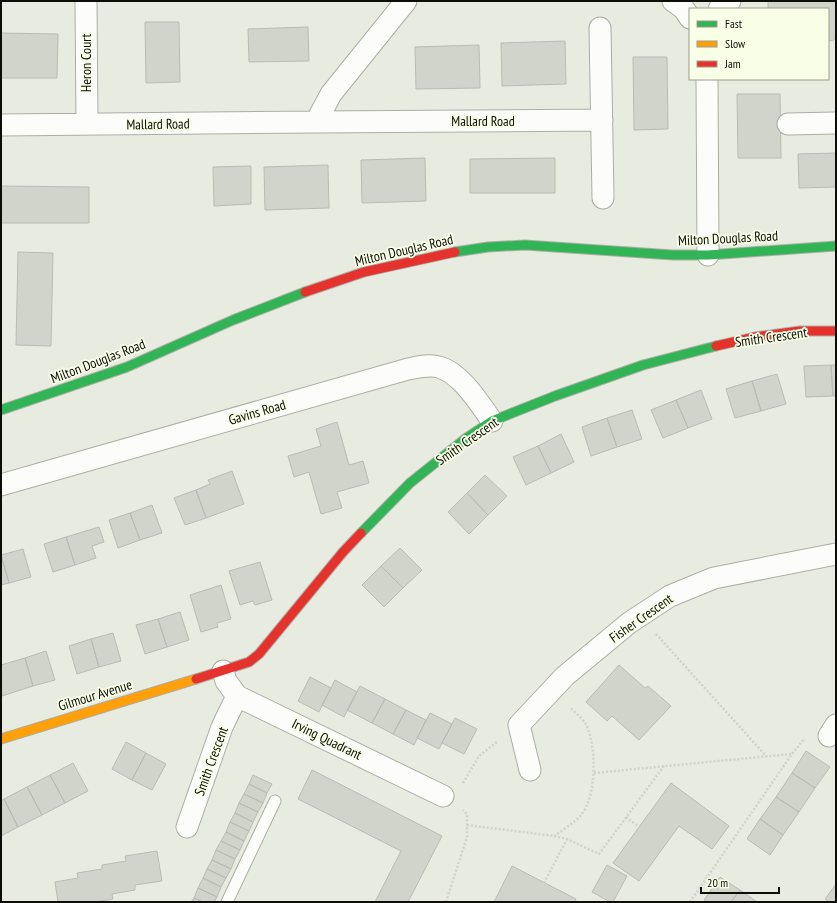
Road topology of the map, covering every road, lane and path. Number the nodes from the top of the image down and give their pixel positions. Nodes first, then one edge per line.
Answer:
1 (86, 1) edge
2 (406, 1) edge
3 (673, 1) edge
4 (730, 1) edge
5 (720, 8) edge
6 (689, 16) edge
7 (600, 28) dead end
8 (707, 80) edge
9 (602, 120) junction
10 (316, 122) junction
11 (836, 123) edge
12 (86, 124) junction
13 (788, 124) dead end
14 (1, 125) edge
15 (603, 198) dead end
16 (836, 246) edge
17 (708, 255) junction
18 (836, 331) edge
19 (1, 410) edge
20 (492, 421) junction
21 (2, 482) edge
22 (836, 554) edge
23 (640, 616) junction
24 (223, 671) junction
25 (198, 679) joint
26 (552, 690) junction
27 (237, 696) junction
28 (519, 725) junction
29 (832, 731) edge
30 (1, 739) edge
31 (792, 754) junction
32 (767, 756) junction
33 (664, 766) junction
34 (530, 770) dead end
35 (594, 773) junction
36 (448, 798) junction
37 (275, 801) dead end
38 (626, 817) junction
39 (467, 825) junction
40 (187, 827) dead end
41 (639, 827) dead end
42 (554, 836) junction
43 (567, 839) junction
44 (544, 882) dead end
45 (227, 902) edge
46 (446, 902) edge
47 (690, 902) edge

1 - 12 street, Heron Court
2 - 10 street
3 - 6 street
4 - 5 street
7 - 9 street
8 - 17 street
9 - 10 street, Mallard Road
9 - 15 street
10 - 12 street, Mallard Road
11 - 13 street
12 - 14 street, Mallard Road
16 - 17 street, Milton Douglas Road
17 - 19 street, Milton Douglas Road
18 - 20 street, Smith Crescent
20 - 21 street, Gavins Road
20 - 24 street, Smith Crescent
22 - 23 street, Fisher Crescent
23 - 26 street, Fisher Crescent
23 - 32 path
24 - 25 street, Smith Crescent
24 - 27 street, Irving Quadrant
25 - 30 street, Gilmour Avenue
26 - 28 street, Fisher Crescent
26 - 35 path
27 - 36 street, Irving Quadrant
27 - 40 street, Smith Crescent
28 - 34 street
28 - 36 path
29 - 31 path
31 - 32 path
31 - 47 path
32 - 33 path
33 - 35 path
33 - 38 path
35 - 42 path
36 - 39 path
37 - 45 lane
38 - 41 path
38 - 43 path
39 - 42 path
39 - 46 path
42 - 43 path
43 - 44 path

